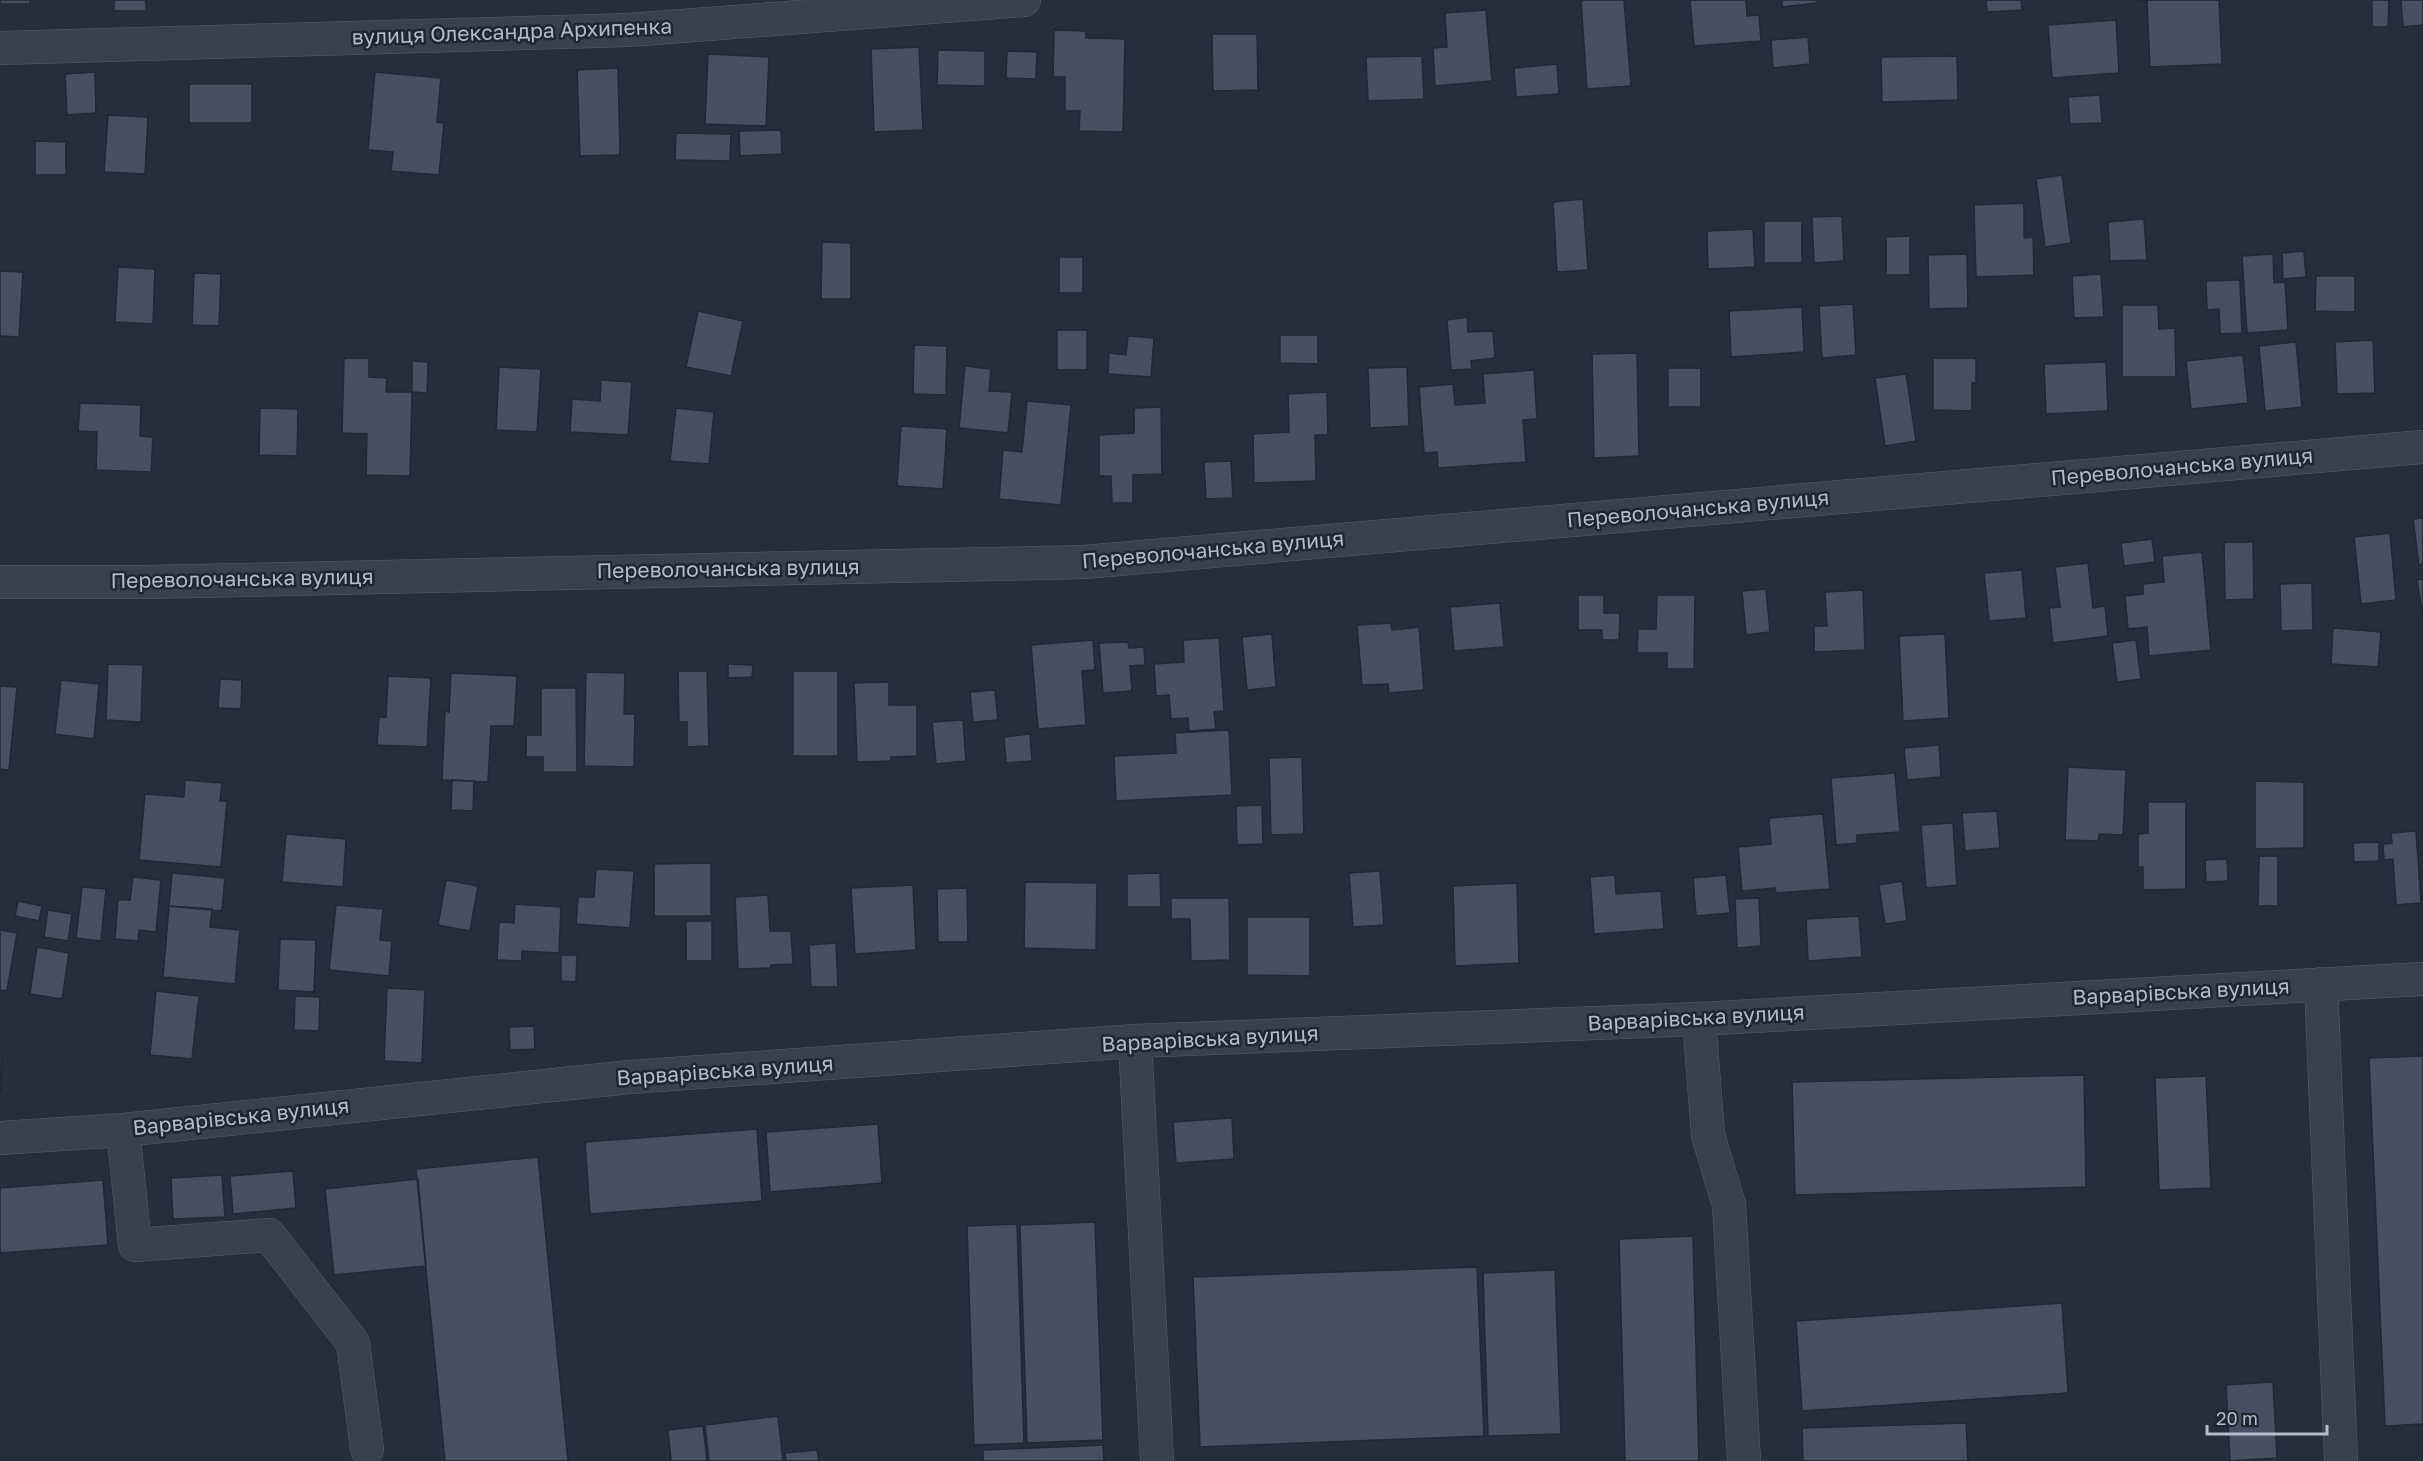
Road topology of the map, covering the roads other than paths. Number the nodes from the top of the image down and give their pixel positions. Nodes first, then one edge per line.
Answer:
1 (1024, 0) edge
2 (0, 48) edge
3 (2423, 447) edge
4 (0, 582) edge
5 (2423, 979) edge
6 (2321, 984) junction
7 (1700, 1019) junction
8 (1135, 1041) junction
9 (123, 1130) junction
10 (0, 1138) edge
11 (367, 1449) dead end
12 (1157, 1461) edge
13 (1744, 1461) edge
14 (2341, 1461) edge

1 - 2 street, вулиця Олександра Архипенка
3 - 4 street, Переволочанська вулиця
5 - 6 street, Варварівська вулиця
6 - 7 street, Варварівська вулиця
6 - 14 street
7 - 8 street, Варварівська вулиця
7 - 13 street
8 - 9 street, Варварівська вулиця
8 - 12 street
9 - 10 street, Варварівська вулиця
9 - 11 street

